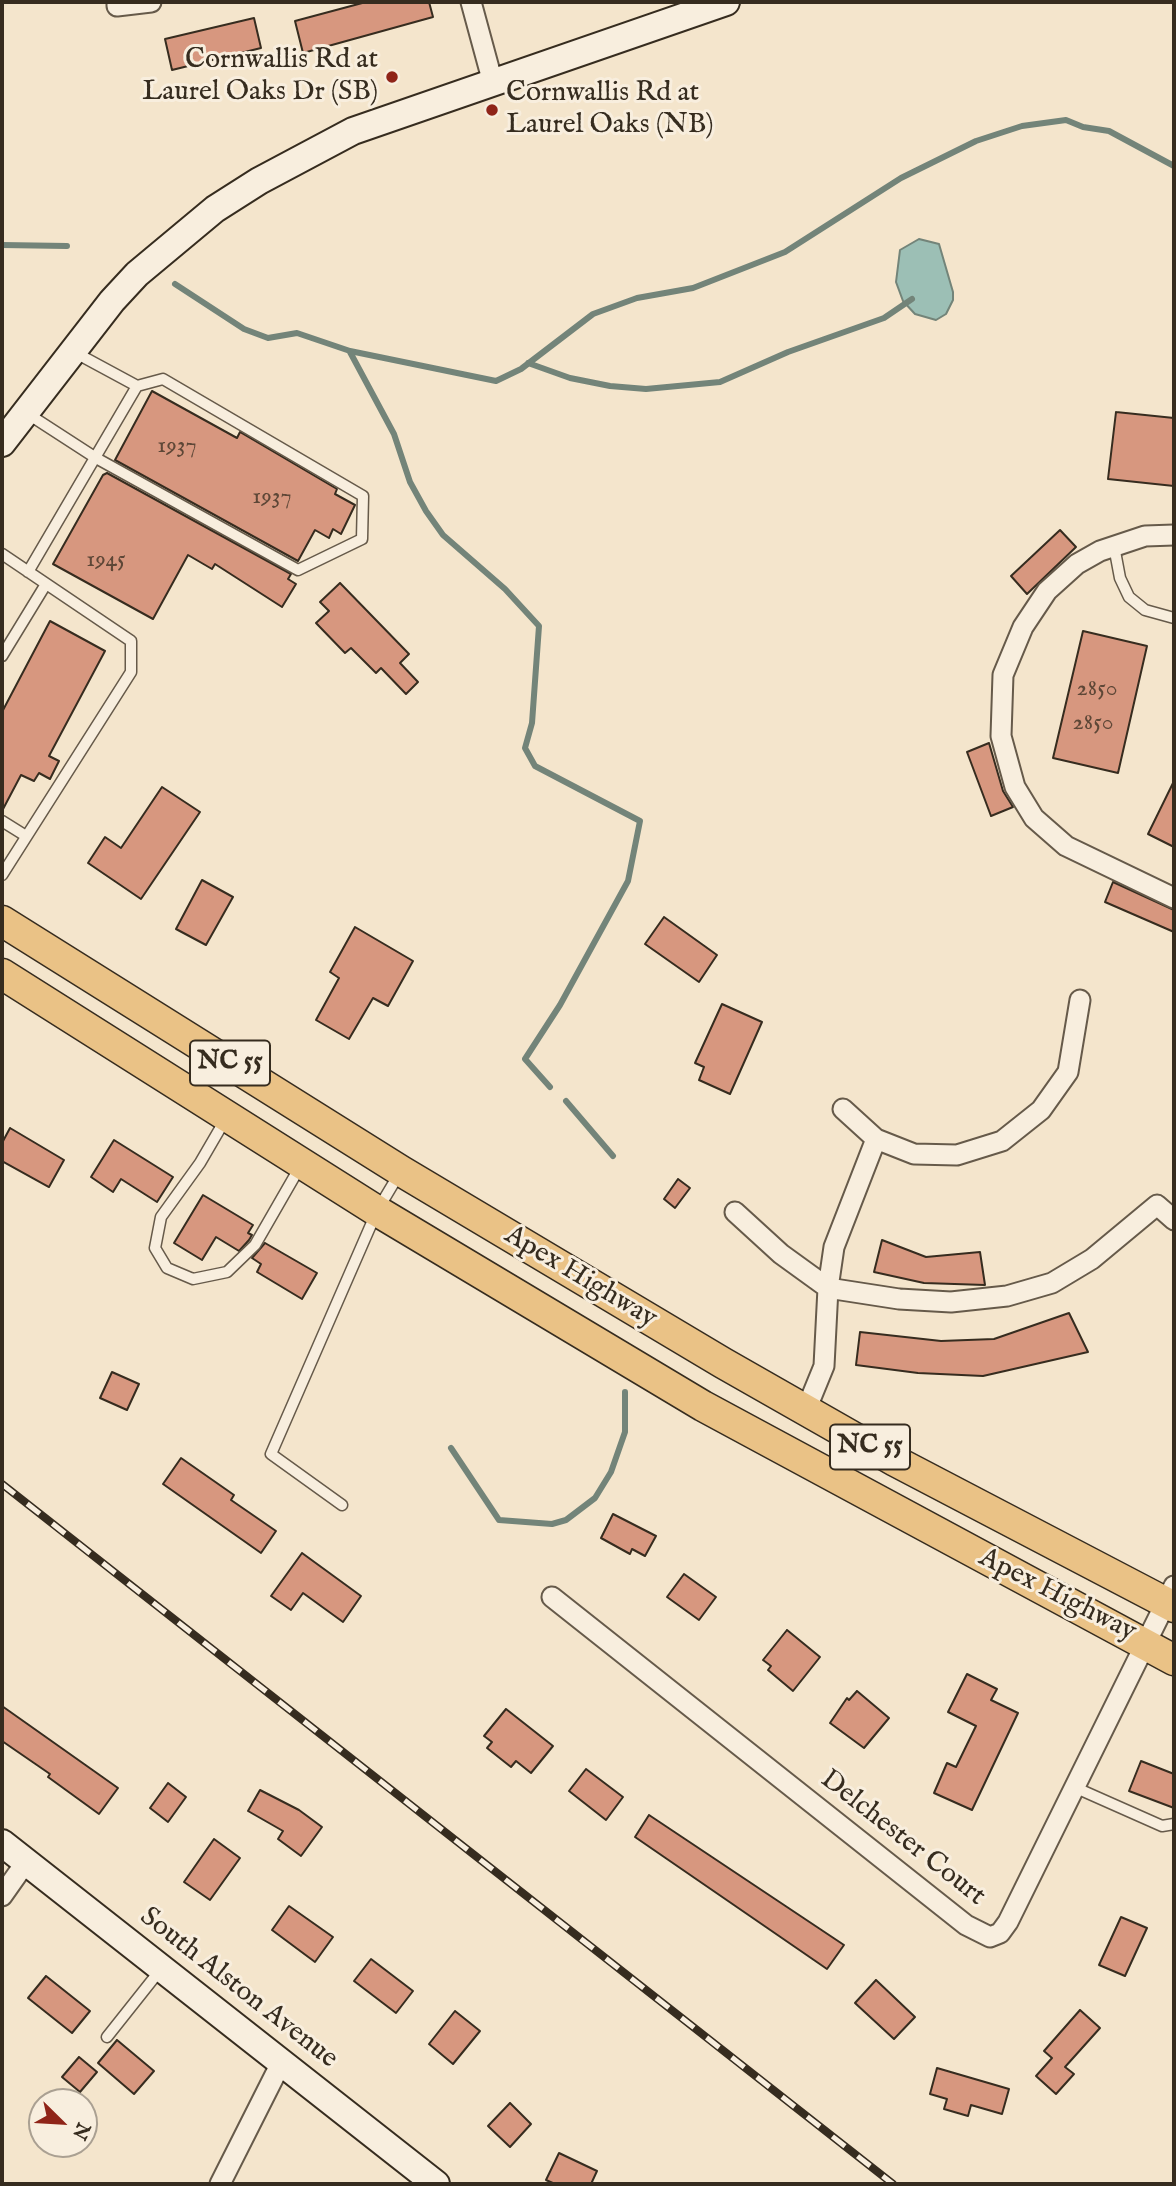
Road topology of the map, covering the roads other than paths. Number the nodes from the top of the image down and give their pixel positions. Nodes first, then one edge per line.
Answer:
1 (151, 2) edge
2 (471, 2) edge
3 (726, 2) edge
4 (117, 4) edge
5 (493, 83) junction
6 (72, 351) junction
7 (137, 386) junction
8 (25, 412) junction
9 (2, 443) edge
10 (96, 458) junction
11 (1174, 535) edge
12 (1114, 545) junction
13 (2, 554) edge
14 (28, 572) junction
15 (46, 584) junction
16 (1174, 618) edge
17 (2, 656) edge
18 (2, 821) edge
19 (26, 836) junction
20 (2, 875) edge
21 (1174, 898) edge
22 (2, 921) edge
23 (2, 974) edge
24 (1080, 1000) dead end
25 (844, 1109) dead end
26 (228, 1116) junction
27 (876, 1139) junction
28 (302, 1163) junction
29 (401, 1171) junction
30 (377, 1211) junction
31 (734, 1212) dead end
32 (1174, 1220) edge
33 (828, 1288) junction
34 (806, 1410) junction
35 (342, 1505) dead end
36 (552, 1597) dead end
37 (1171, 1599) edge
38 (1146, 1642) junction
39 (1174, 1660) edge
40 (1074, 1787) junction
41 (1174, 1824) edge
42 (2, 1843) edge
43 (26, 1862) junction
44 (2, 1896) edge
45 (161, 1969) junction
46 (107, 2037) dead end
47 (281, 2063) junction
48 (220, 2184) edge
49 (436, 2184) edge

1 - 4 street
2 - 5 street
3 - 5 street
5 - 6 street
6 - 7 lane
6 - 8 street
7 - 10 lane
7 - 10 lane
8 - 9 street
8 - 10 lane
10 - 14 lane
11 - 12 street
12 - 16 lane
12 - 21 street
13 - 14 lane
14 - 15 lane
15 - 17 lane
15 - 19 lane
18 - 19 lane
19 - 20 lane
22 - 29 main road, Apex Highway / NC 55
23 - 26 main road, Apex Highway / NC 55
24 - 27 street
25 - 27 street
26 - 28 main road, Apex Highway / NC 55
26 - 28 lane
27 - 33 street
28 - 30 main road, Apex Highway / NC 55
29 - 30 lane
29 - 34 main road, Apex Highway / NC 55
30 - 35 lane
30 - 38 main road, Apex Highway / NC 55
31 - 33 street
32 - 33 street
33 - 34 street
34 - 37 main road, Apex Highway / NC 55
36 - 40 street, Delchester Court
37 - 38 street, Delchester Court
38 - 39 main road, Apex Highway / NC 55
38 - 40 street, Delchester Court
40 - 41 lane
42 - 43 street, South Alston Avenue
43 - 44 street
43 - 45 street, South Alston Avenue
45 - 46 lane
45 - 47 street, South Alston Avenue
47 - 48 street
47 - 49 street, South Alston Avenue

